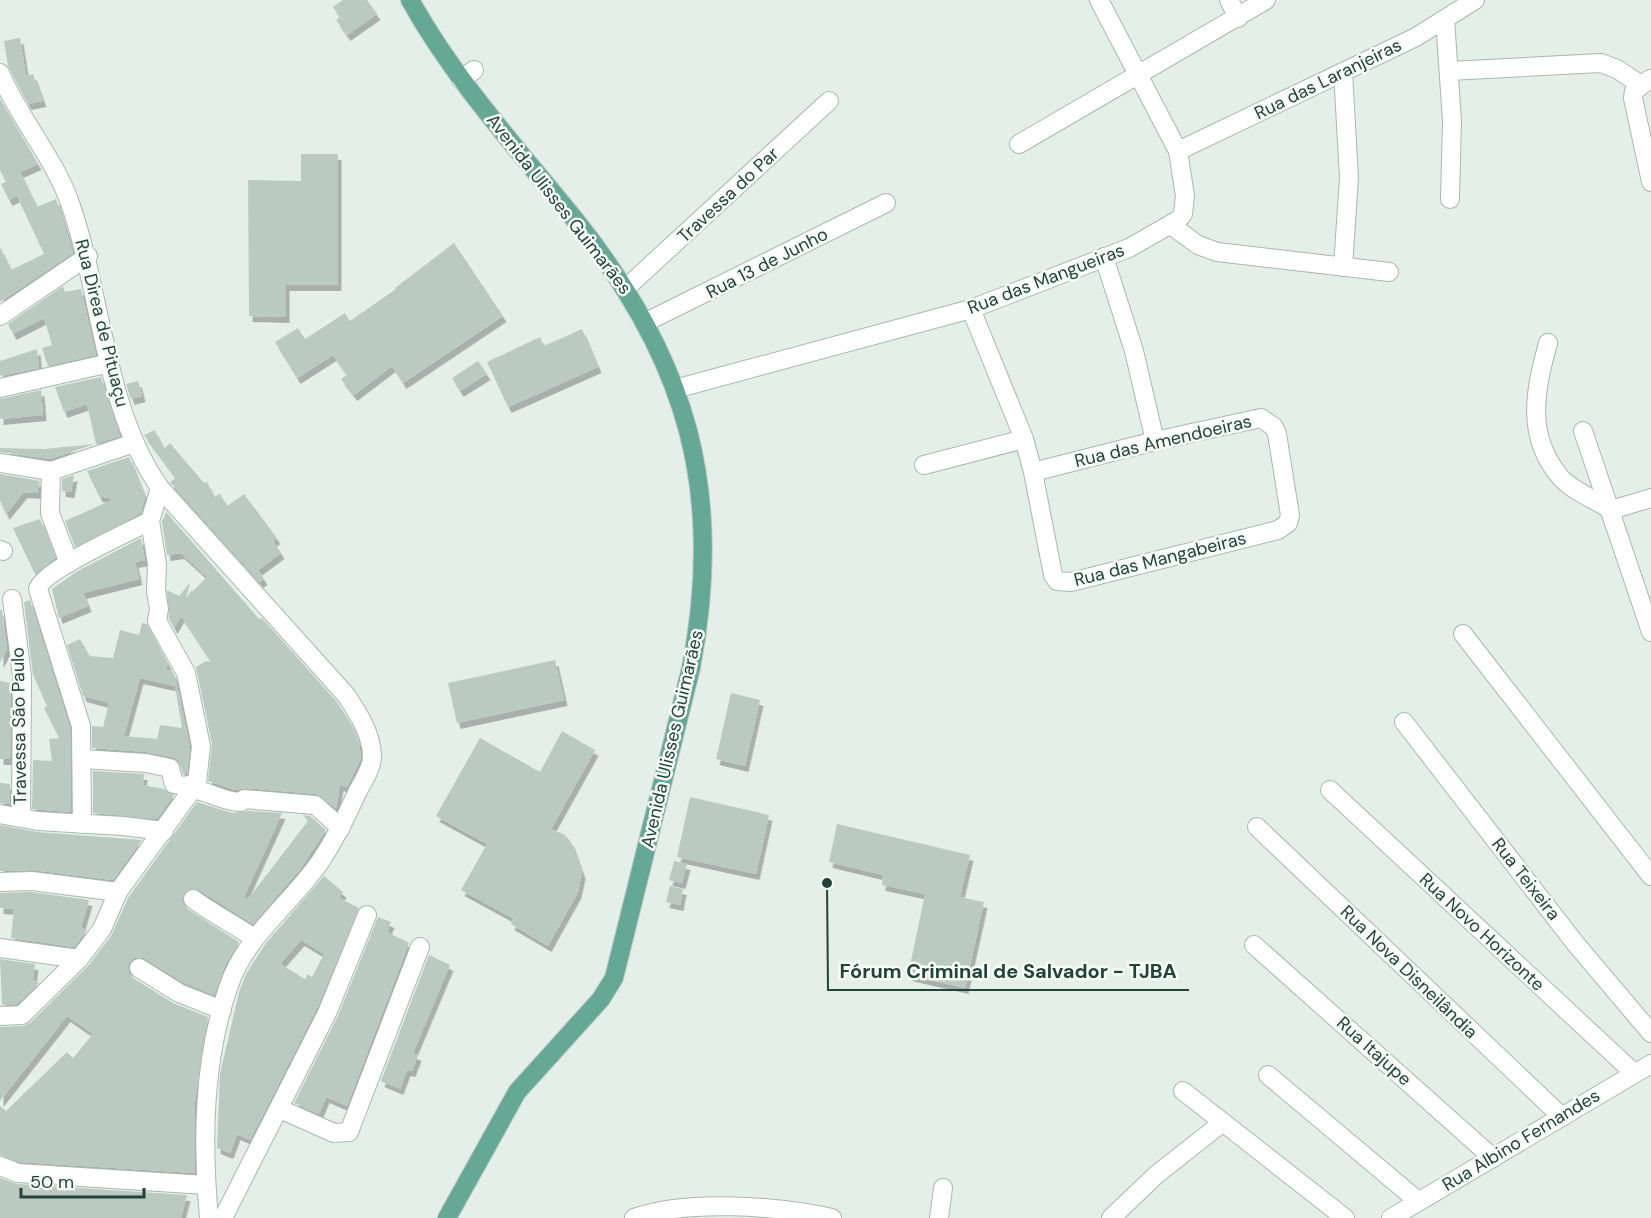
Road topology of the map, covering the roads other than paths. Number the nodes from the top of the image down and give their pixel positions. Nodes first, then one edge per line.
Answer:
1 (410, 0) edge
2 (1099, 0) edge
3 (1229, 0) edge
4 (1266, 0) edge
5 (1475, 0) edge
6 (1238, 18) junction
7 (1445, 19) junction
8 (1449, 71) junction
9 (1139, 72) junction
10 (1343, 72) junction
11 (0, 73) edge
12 (1646, 82) edge
13 (830, 101) dead end
14 (1019, 144) dead end
15 (1178, 151) junction
16 (1651, 182) edge
17 (1450, 199) dead end
18 (886, 203) dead end
19 (1172, 226) junction
20 (88, 256) junction
21 (1104, 257) junction
22 (1343, 267) junction
23 (1389, 272) dead end
24 (626, 288) junction
25 (971, 309) junction
26 (0, 316) edge
27 (646, 322) junction
28 (1548, 343) dead end
29 (110, 363) junction
30 (0, 388) edge
31 (675, 389) junction
32 (1582, 431) dead end
33 (1024, 439) junction
34 (1155, 441) junction
35 (134, 443) junction
36 (0, 463) edge
37 (924, 465) dead end
38 (51, 471) junction
39 (1033, 472) junction
40 (160, 488) junction
41 (1651, 498) edge
42 (1611, 510) junction
43 (1290, 515) joint
44 (150, 521) junction
45 (69, 563) junction
46 (12, 599) dead end
47 (1651, 632) edge
48 (1463, 634) dead end
49 (1404, 722) dead end
50 (82, 759) junction
51 (193, 786) junction
52 (1330, 790) dead end
53 (0, 814) edge
54 (21, 817) junction
55 (82, 824) junction
56 (1257, 827) dead end
57 (340, 828) junction
58 (164, 831) junction
59 (1651, 876) edge
60 (0, 882) edge
61 (118, 892) junction
62 (193, 899) dead end
63 (367, 915) dead end
64 (254, 938) junction
65 (1254, 945) dead end
66 (420, 947) dead end
67 (0, 948) edge
68 (79, 959) junction
69 (139, 968) dead end
70 (222, 1010) junction
71 (0, 1016) edge
72 (1651, 1033) edge
73 (1651, 1064) edge
74 (1634, 1073) junction
75 (1268, 1075) dead end
76 (1183, 1091) dead end
77 (280, 1109) junction
78 (1562, 1117) junction
79 (1222, 1123) junction
80 (1493, 1158) junction
81 (0, 1166) edge
82 (206, 1185) junction
83 (943, 1188) dead end
84 (1419, 1201) junction
85 (209, 1218) edge
86 (223, 1218) edge
87 (447, 1218) edge
88 (634, 1218) edge
89 (832, 1218) edge
90 (939, 1218) edge
91 (1110, 1218) edge
92 (1345, 1218) edge
93 (1391, 1218) edge

1 - 24 main road, Avenida Ulisses Guimarães
2 - 9 street
3 - 6 street
4 - 6 street
5 - 7 street, Rua das Laranjeiras
6 - 9 street
7 - 8 street
7 - 10 street, Rua das Laranjeiras
8 - 12 street
8 - 17 street
9 - 14 street
9 - 15 street
10 - 15 street, Rua das Laranjeiras
10 - 22 street
11 - 20 street, Rua Direa de Pituaçu
12 - 16 street
13 - 24 street, Travessa do Par
15 - 19 street
18 - 27 street, Rua 13 de Junho
19 - 21 street, Rua das Mangueiras
19 - 22 street
20 - 26 street
20 - 29 street, Rua Direa de Pituaçu
21 - 25 street, Rua das Mangueiras
21 - 34 street
22 - 23 street
24 - 27 main road, Avenida Ulisses Guimarães
25 - 31 street, Rua das Mangueiras
25 - 33 street, Rua das Mangabeiras
27 - 31 main road, Avenida Ulisses Guimarães
28 - 42 street
29 - 30 street
29 - 35 street, Rua Direa de Pituaçu
31 - 87 main road, Avenida Ulisses Guimarães
32 - 42 street
33 - 37 street
33 - 39 street, Rua das Mangabeiras
34 - 39 street, Rua das Amendoeiras
34 - 43 street, Rua das Amendoeiras
35 - 38 street
35 - 40 street, Rua Direa de Pituaçu
36 - 38 street
38 - 45 street
39 - 43 street, Rua das Mangabeiras
40 - 44 street
40 - 57 street, Rua Direa de Pituaçu
41 - 42 street
42 - 47 street
44 - 45 street
44 - 51 street
45 - 50 street
46 - 54 street, Travessa São Paulo
48 - 59 street
49 - 72 street, Rua Teixeira
50 - 51 street
50 - 55 street
51 - 57 street
51 - 58 street
52 - 74 street, Rua Novo Horizonte
53 - 54 street
54 - 55 street
55 - 58 street
56 - 78 street, Rua Nova Disneilândia
57 - 64 street
58 - 61 street
60 - 61 street
61 - 68 street
62 - 64 street
63 - 77 street
64 - 70 street
65 - 80 street, Rua Itajupe
66 - 77 street
67 - 68 street
68 - 71 street
69 - 70 street
70 - 82 street
73 - 74 street, Rua Albino Fernandes
74 - 78 street, Rua Albino Fernandes
75 - 84 street
76 - 79 street
77 - 86 street
78 - 80 street, Rua Albino Fernandes
79 - 91 street
79 - 92 street
80 - 84 street, Rua Albino Fernandes
81 - 82 street
82 - 85 street
83 - 90 street
84 - 93 street, Rua Albino Fernandes
88 - 89 street

